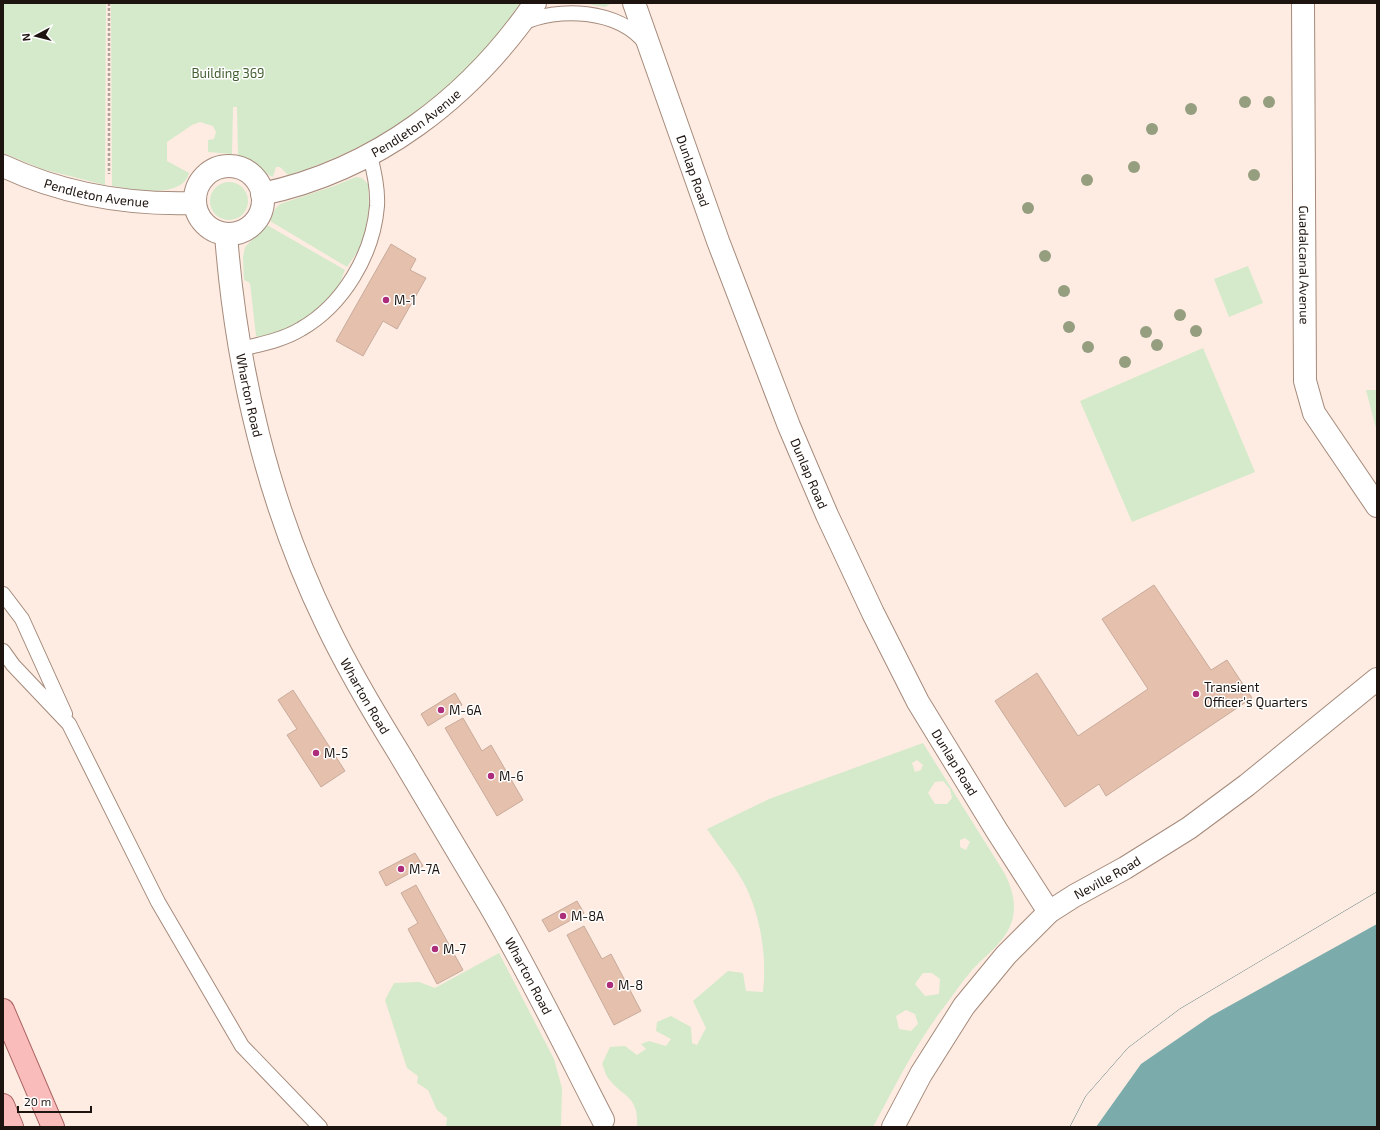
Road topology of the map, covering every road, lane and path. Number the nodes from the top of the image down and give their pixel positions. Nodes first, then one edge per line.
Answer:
1 (109, 3) edge
2 (535, 3) edge
3 (634, 3) edge
4 (1303, 3) edge
5 (520, 24) junction
6 (652, 52) junction
7 (370, 155) junction
8 (3, 166) edge
9 (109, 177) dead end
10 (262, 194) junction
11 (194, 203) junction
12 (226, 234) junction
13 (241, 349) junction
14 (1377, 506) edge
15 (3, 594) edge
16 (3, 651) edge
17 (1377, 680) edge
18 (69, 724) junction
19 (1049, 912) junction
20 (3, 1010) edge
21 (3, 1105) edge
22 (603, 1120) dead end
23 (12, 1127) edge
24 (53, 1127) edge
25 (320, 1127) edge
26 (893, 1127) edge

1 - 9 path
2 - 5 street, Pendleton Avenue
3 - 6 street, Dunlap Road
4 - 14 street, Guadalcanal Avenue
5 - 6 lane
5 - 7 street, Pendleton Avenue
6 - 19 street, Dunlap Road
7 - 10 street, Pendleton Avenue
7 - 13 lane
8 - 11 street, Pendleton Avenue
10 - 11 street
10 - 12 street
11 - 12 street
12 - 13 street, Wharton Road
13 - 22 street, Wharton Road
15 - 18 lane
16 - 18 lane
17 - 19 street, Neville Road
18 - 25 lane
19 - 26 street, Neville Road
20 - 24 main road
21 - 23 main road

